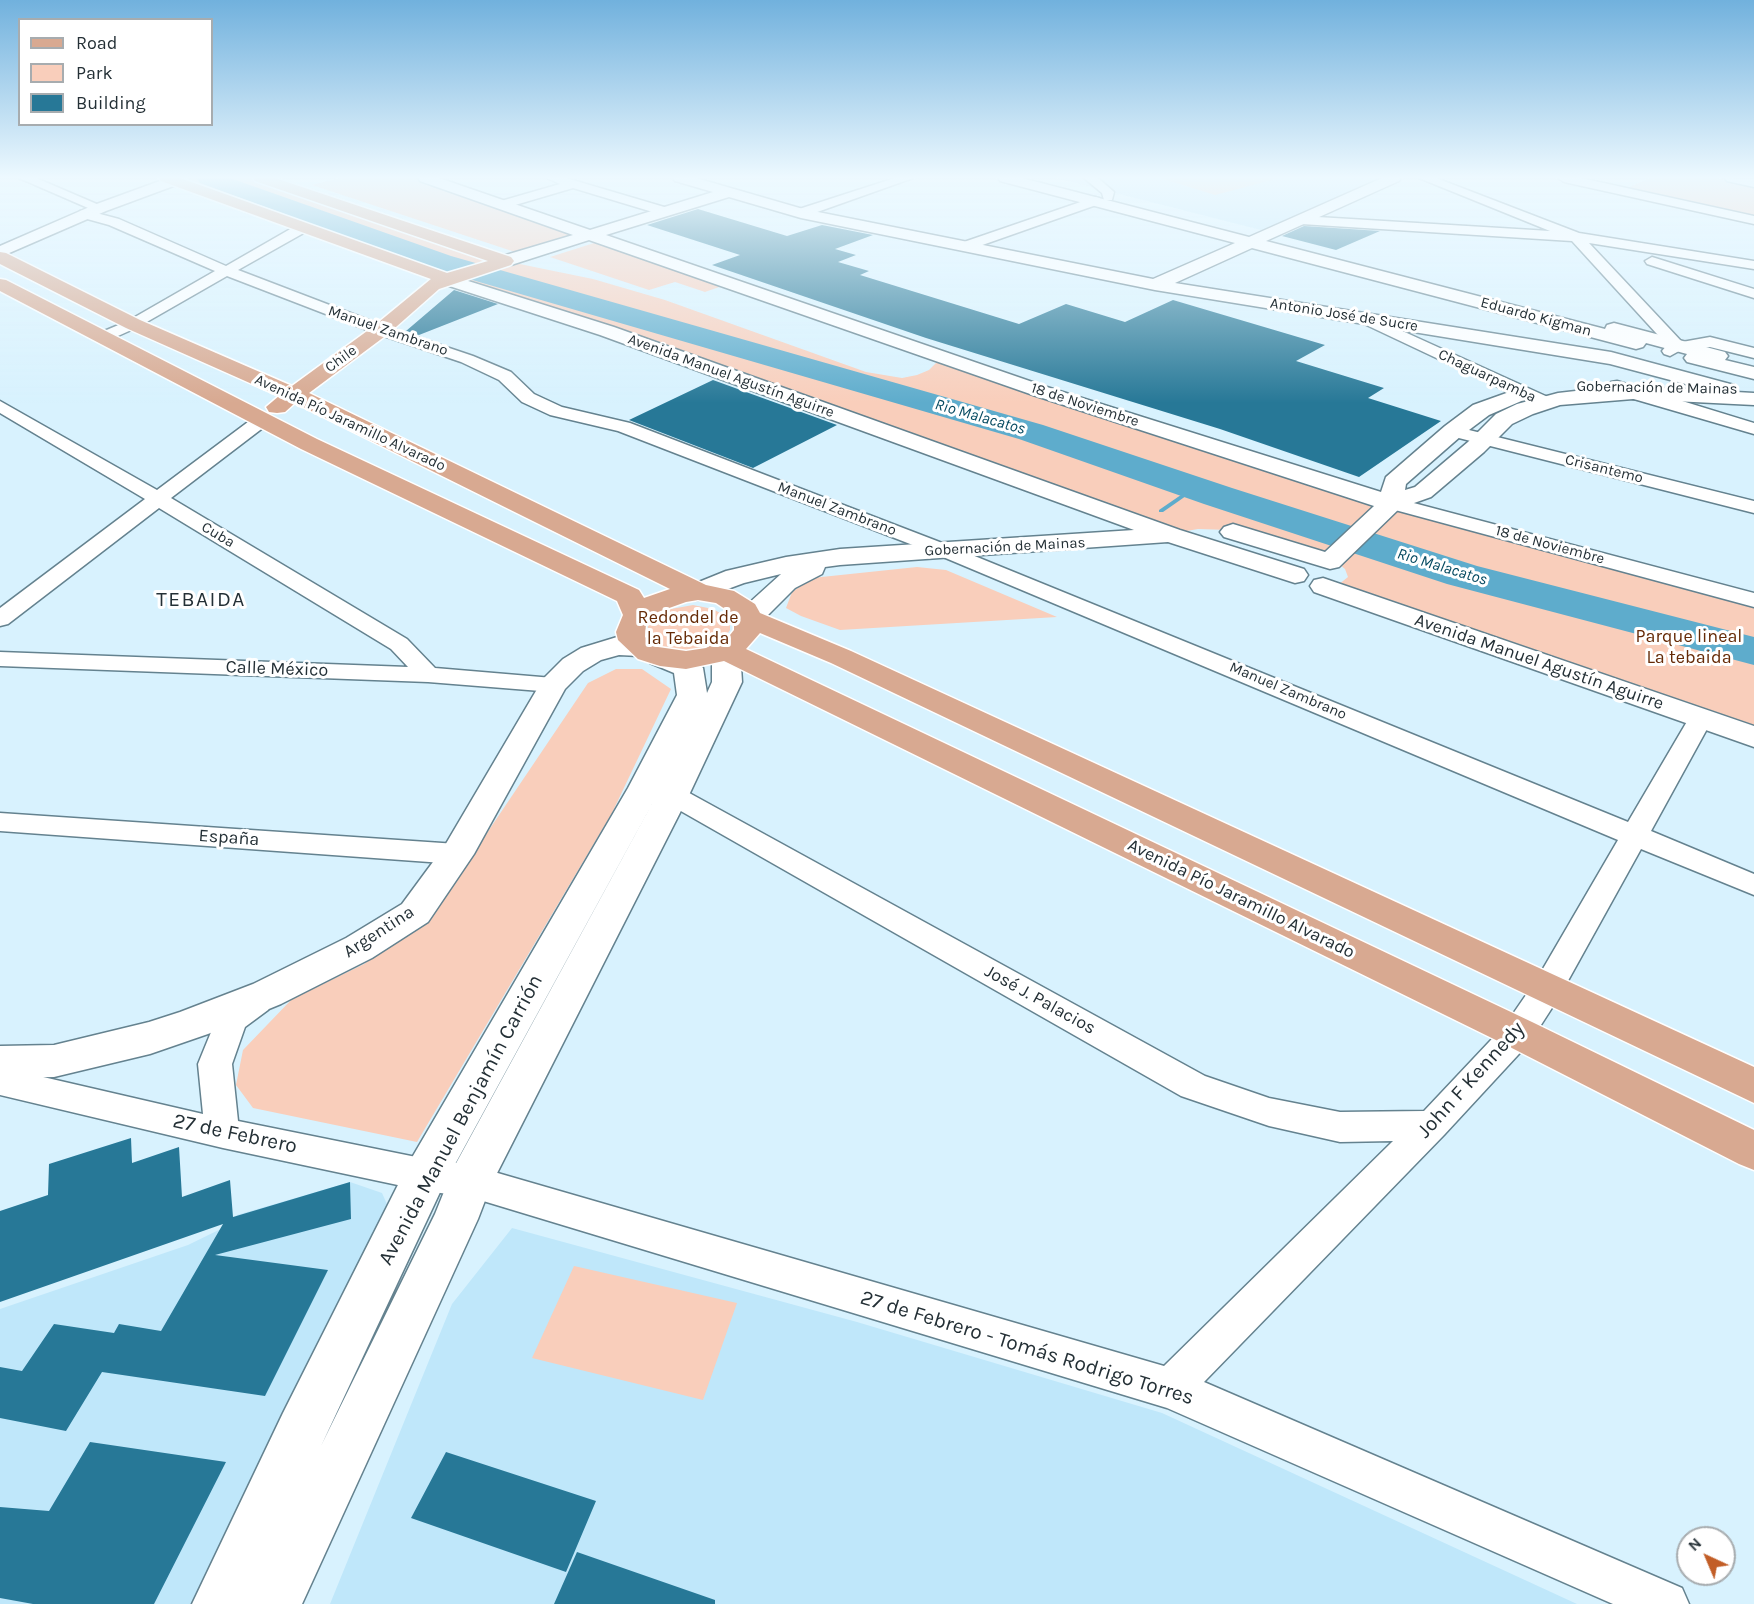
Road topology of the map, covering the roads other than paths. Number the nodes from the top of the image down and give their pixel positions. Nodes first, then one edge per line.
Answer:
1 (185, 253) edge
2 (256, 253) edge
3 (378, 253) edge
4 (476, 253) edge
5 (531, 253) edge
6 (644, 253) edge
7 (999, 253) edge
8 (1227, 253) edge
9 (1306, 253) edge
10 (1591, 253) edge
11 (1626, 253) edge
12 (1683, 253) edge
13 (0, 255) edge
14 (502, 262) junction
15 (1754, 265) edge
16 (224, 270) junction
17 (450, 278) junction
18 (0, 284) edge
19 (1155, 285) junction
20 (1754, 294) edge
21 (1365, 319) junction
22 (133, 324) junction
23 (381, 330) junction
24 (103, 337) junction
25 (1680, 348) junction
26 (1754, 355) edge
27 (1754, 365) edge
28 (1754, 373) edge
29 (1625, 389) junction
30 (1727, 389) junction
31 (1754, 389) edge
32 (293, 394) junction
33 (1534, 398) junction
34 (1754, 399) edge
35 (0, 406) edge
36 (262, 420) junction
37 (1754, 429) edge
38 (1453, 431) junction
39 (1484, 439) junction
40 (156, 498) junction
41 (1387, 506) junction
42 (1754, 507) edge
43 (1171, 535) junction
44 (943, 550) junction
45 (840, 558) junction
46 (1327, 566) junction
47 (698, 592) junction
48 (1754, 600) edge
49 (749, 618) junction
50 (0, 619) edge
51 (645, 640) junction
52 (726, 651) junction
53 (0, 659) edge
54 (428, 675) junction
55 (553, 685) junction
56 (1701, 718) junction
57 (1754, 737) edge
58 (658, 791) junction
59 (0, 822) edge
60 (1634, 835) junction
61 (457, 854) junction
62 (1754, 885) edge
63 (1548, 988) junction
64 (267, 994) junction
65 (1518, 1033) junction
66 (0, 1062) edge
67 (0, 1081) edge
68 (1754, 1086) edge
69 (1431, 1125) junction
70 (223, 1133) junction
71 (1754, 1151) edge
72 (448, 1178) junction
73 (1170, 1388) junction
74 (220, 1604) edge
75 (273, 1604) edge
76 (1666, 1604) edge

1 - 16 street, Manuel Zambrano
2 - 16 street
3 - 17 main road, Avenida Manuel Agustín Aguirre
4 - 14 main road
5 - 14 street, Chile
6 - 41 street, 18 de Noviembre
7 - 19 street, Antonio José de Sucre
8 - 19 street
9 - 25 street, Eduardo Kigman
10 - 25 street
11 - 20 street
12 - 15 street
13 - 22 main road, Avenida Pío Jaramillo Alvarado
14 - 17 main road, Chile
16 - 22 street
16 - 23 street, Manuel Zambrano
17 - 23 main road, Chile
17 - 43 street, Avenida Manuel Agustín Aguirre
18 - 24 main road, Avenida Pío Jaramillo Alvarado
19 - 21 street, Antonio José de Sucre
21 - 30 street, Antonio José de Sucre
21 - 33 street, Chaguarpamba
22 - 24 street
22 - 32 main road, Avenida Pío Jaramillo Alvarado
23 - 32 main road, Chile
23 - 44 street, Manuel Zambrano
24 - 36 main road, Avenida Pío Jaramillo Alvarado
25 - 26 street
25 - 27 street, Eduardo Kigman
25 - 28 street, Eduardo Kigman
29 - 30 street, Gobernación de Mainas
29 - 33 street, Gobernación de Mainas
29 - 34 street, Gobernación de Mainas
29 - 37 street
30 - 31 street, Gobernación de Mainas
32 - 36 main road, Chile
32 - 47 main road, Avenida Pío Jaramillo Alvarado
33 - 38 street, Gobernación de Mainas
33 - 39 street, Gobernación de Mainas
35 - 40 street, Cuba
36 - 40 street, Chile
36 - 51 main road, Avenida Pío Jaramillo Alvarado
38 - 39 street, Crisantemo
38 - 41 street, Gobernación de Mainas
39 - 41 street, Gobernación de Mainas
39 - 42 street, Crisantemo
40 - 50 street, Chile
40 - 54 street, Cuba
41 - 46 street, Gobernación de Mainas
41 - 48 street, 18 de Noviembre
43 - 44 street, Gobernación de Mainas
43 - 46 street, Gobernación de Mainas
43 - 46 street, Avenida Manuel Agustín Aguirre
44 - 45 street, Gobernación de Mainas
44 - 60 street, Manuel Zambrano
45 - 47 street, Gobernación de Mainas
45 - 49 street
46 - 56 street, Avenida Manuel Agustín Aguirre
47 - 49 main road
47 - 51 main road
49 - 52 main road
49 - 63 main road
51 - 52 main road
51 - 55 street, Argentina
51 - 58 street, Avenida Manuel Benjamín Carrión
52 - 58 street, Avenida Manuel Benjamín Carrión
52 - 65 main road, Avenida Pío Jaramillo Alvarado
53 - 54 street, Calle México
54 - 55 street, Calle México
55 - 61 street, Argentina
56 - 57 street, Avenida Manuel Agustín Aguirre
56 - 60 street, John F Kennedy
58 - 69 street, José J. Palacios
58 - 72 street, Avenida Manuel Benjamín Carrión
59 - 61 street, España
60 - 62 street, Manuel Zambrano
60 - 63 street, John F Kennedy
61 - 64 street, Argentina
63 - 65 street, John F Kennedy
63 - 68 main road
64 - 66 street, Argentina
64 - 70 street
65 - 69 street, John F Kennedy
65 - 71 main road, Avenida Pío Jaramillo Alvarado
67 - 70 street, 27 de Febrero
69 - 73 street, John F Kennedy
70 - 72 street, 27 de Febrero
72 - 73 street, 27 de Febrero - Tomás Rodrigo Torres
72 - 74 street, Avenida Manuel Benjamín Carrión
72 - 75 street, Avenida Manuel Benjamín Carrión
73 - 76 street, 27 de Febrero - Tomás Rodrigo Torres

